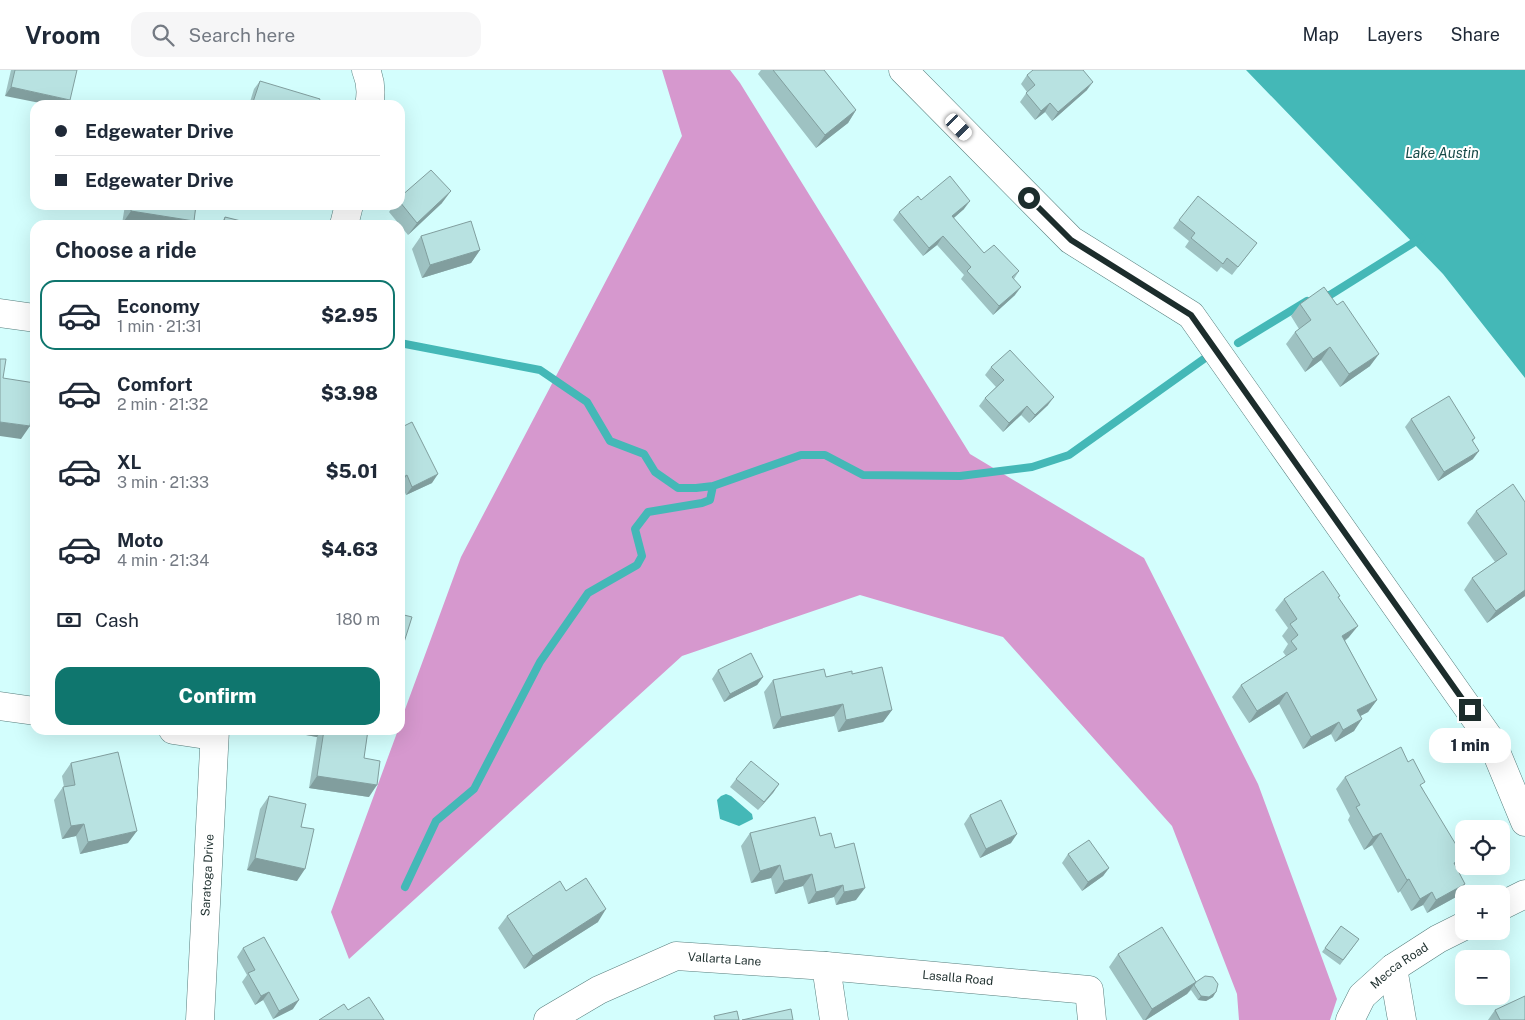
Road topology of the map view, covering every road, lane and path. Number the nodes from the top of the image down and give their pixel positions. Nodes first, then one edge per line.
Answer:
1 (366, 70) edge
2 (903, 70) edge
3 (370, 100) edge
4 (0, 313) edge
5 (30, 317) edge
6 (0, 706) edge
7 (30, 710) edge
8 (214, 735) edge
9 (1525, 822) edge
10 (1525, 894) edge
11 (1510, 902) edge
12 (1455, 930) edge
13 (826, 966) junction
14 (1393, 968) junction
15 (200, 1020) edge
16 (548, 1020) edge
17 (834, 1020) edge
18 (1092, 1020) edge
19 (1350, 1020) edge
20 (1402, 1020) edge

1 - 3 street
2 - 9 street
4 - 5 street
6 - 7 street
8 - 15 street, Saratoga Drive
10 - 11 street
12 - 14 street, Mecca Road
13 - 16 street, Vallarta Lane
13 - 17 street
13 - 18 street, Lasalla Road
14 - 19 street, Mecca Road
14 - 20 street

